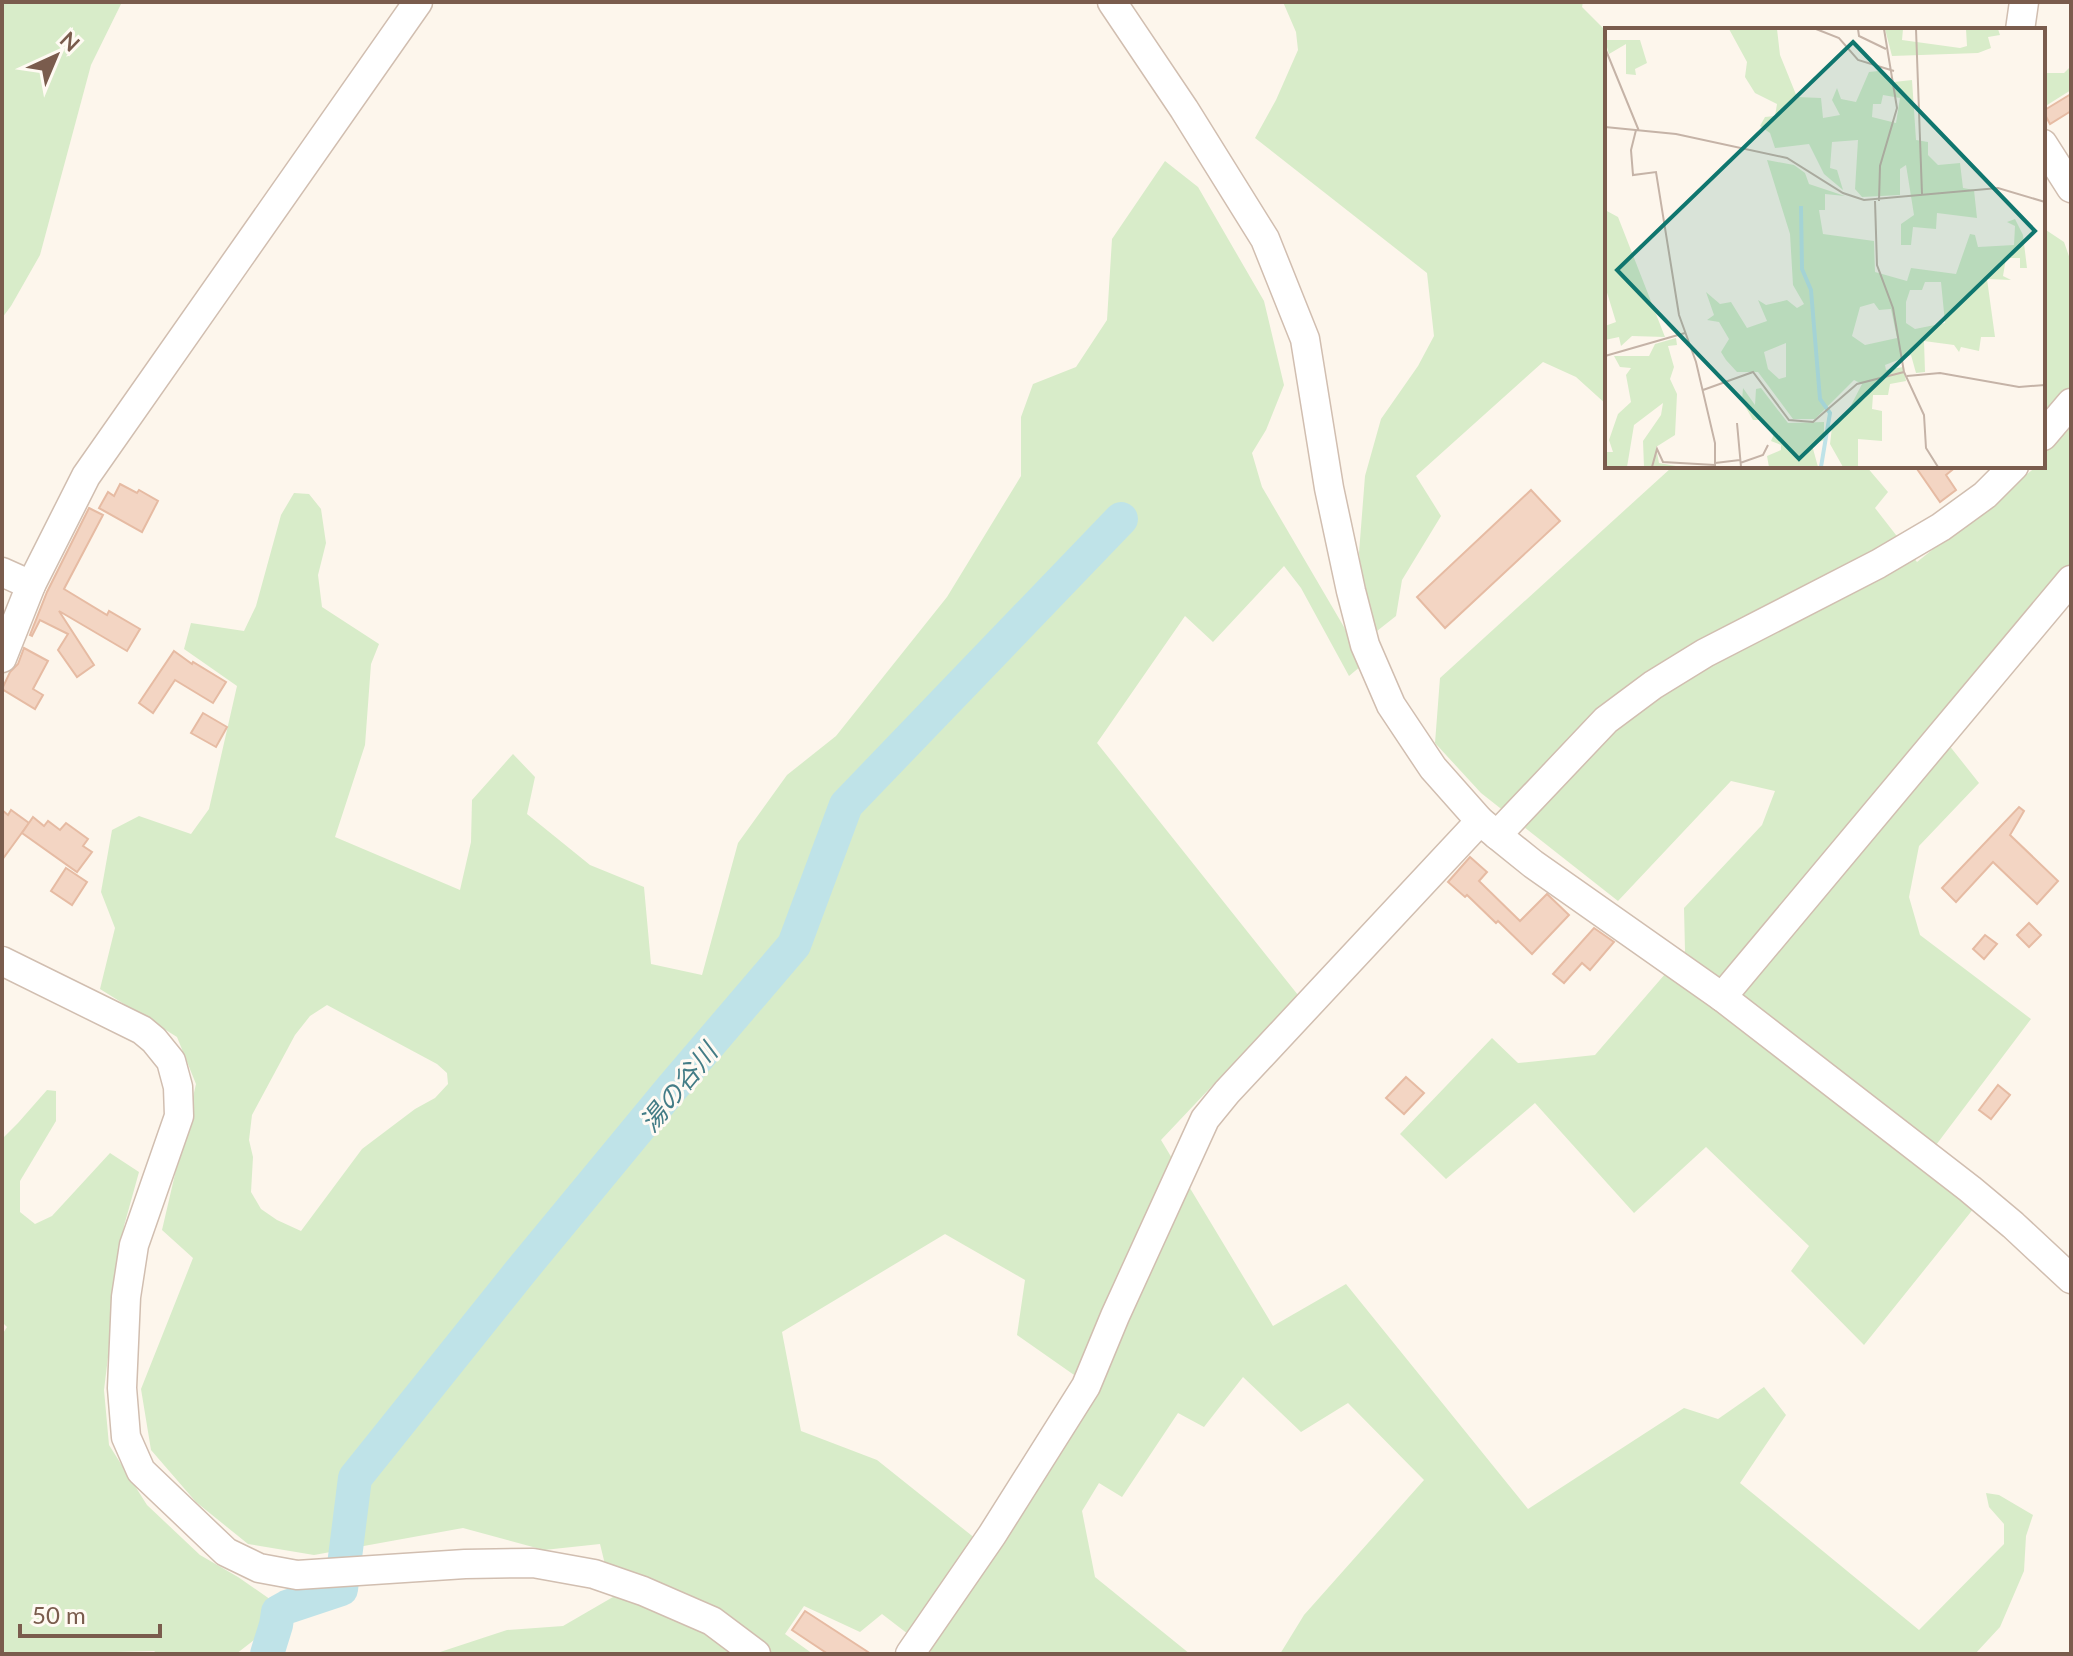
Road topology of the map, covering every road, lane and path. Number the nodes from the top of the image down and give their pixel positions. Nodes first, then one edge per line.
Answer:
1 (418, 2) edge
2 (1112, 2) edge
3 (2024, 2) edge
4 (2020, 28) edge
5 (2045, 147) edge
6 (2071, 188) edge
7 (2071, 403) edge
8 (2045, 434) edge
9 (2012, 468) edge
10 (2, 572) edge
11 (2071, 580) edge
12 (31, 585) junction
13 (2, 658) edge
14 (1488, 828) junction
15 (2, 961) edge
16 (1722, 997) junction
17 (2071, 1279) edge
18 (756, 1654) edge
19 (910, 1654) edge

1 - 12 street
2 - 14 street
3 - 4 street
5 - 6 street
7 - 8 street
9 - 14 street
10 - 12 street
11 - 16 street
12 - 13 street
14 - 16 street
14 - 19 street
15 - 18 street
16 - 17 street

